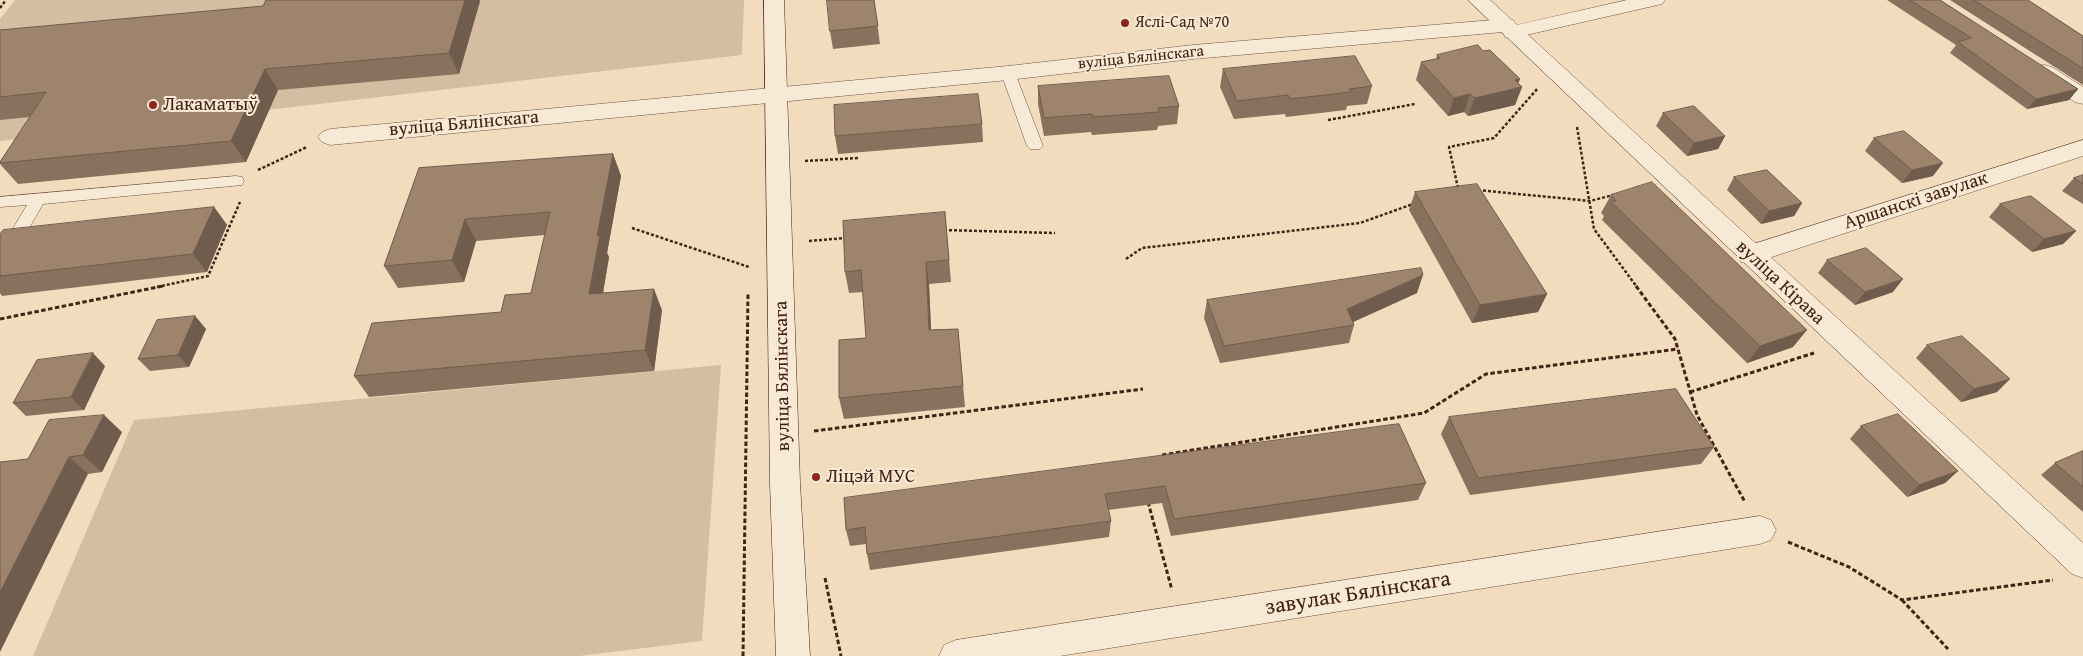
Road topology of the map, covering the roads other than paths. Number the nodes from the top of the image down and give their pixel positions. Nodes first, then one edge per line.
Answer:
1 (774, 0) edge
2 (1478, 0) edge
3 (1655, 0) edge
4 (1509, 29) junction
5 (2025, 60) edge
6 (1008, 73) junction
7 (777, 95) junction
8 (2083, 97) edge
9 (330, 137) road end
10 (1034, 146) dead end
11 (2083, 148) edge
12 (236, 181) road end
13 (38, 199) junction
14 (0, 202) edge
15 (1750, 255) junction
16 (0, 264) edge
17 (1760, 530) road end
18 (2083, 564) edge
19 (792, 656) edge
20 (956, 656) edge

1 - 7 street, вуліца Бялінскага
2 - 4 street, вуліца Кірава
3 - 4 street, вуліца Бялінскага
4 - 6 street, вуліца Бялінскага
4 - 15 street, вуліца Кірава
5 - 8 street
6 - 7 street, вуліца Бялінскага
6 - 10 lane
7 - 9 street, вуліца Бялінскага
7 - 19 street, вуліца Бялінскага
11 - 15 street, Аршанскі завулак
12 - 13 lane
13 - 14 lane
13 - 16 lane
15 - 18 street, вуліца Кірава
17 - 20 street, завулак Бялінскага

